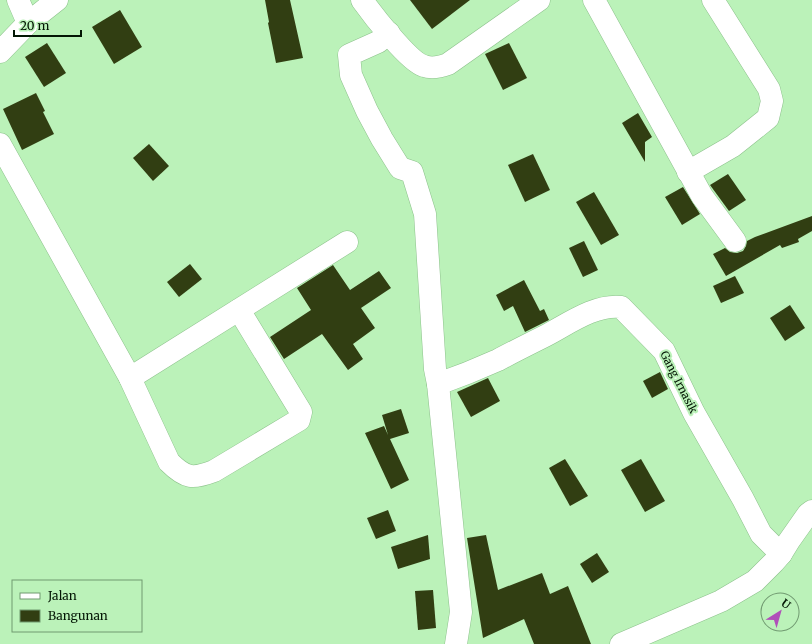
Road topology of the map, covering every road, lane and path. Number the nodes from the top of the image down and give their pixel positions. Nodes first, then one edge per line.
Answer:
1 (18, 0) edge
2 (57, 0) edge
3 (362, 0) edge
4 (539, 0) edge
5 (594, 0) edge
6 (713, 0) edge
7 (510, 8) edge
8 (28, 23) junction
9 (389, 33) junction
10 (0, 52) edge
11 (0, 144) edge
12 (688, 172) junction
13 (735, 241) dead end
14 (347, 242) dead end
15 (239, 310) junction
16 (130, 378) junction
17 (438, 384) junction
18 (812, 511) edge
19 (781, 554) junction
20 (456, 644) edge
21 (621, 644) edge

1 - 8 street
2 - 8 street
3 - 9 street
4 - 7 street
5 - 12 street
6 - 12 street
7 - 9 street
8 - 10 street
9 - 17 street
11 - 16 street
12 - 13 street
14 - 15 street
15 - 16 street
15 - 16 street
17 - 19 street, Gang Irnasik
17 - 20 street
18 - 19 street
19 - 21 street

